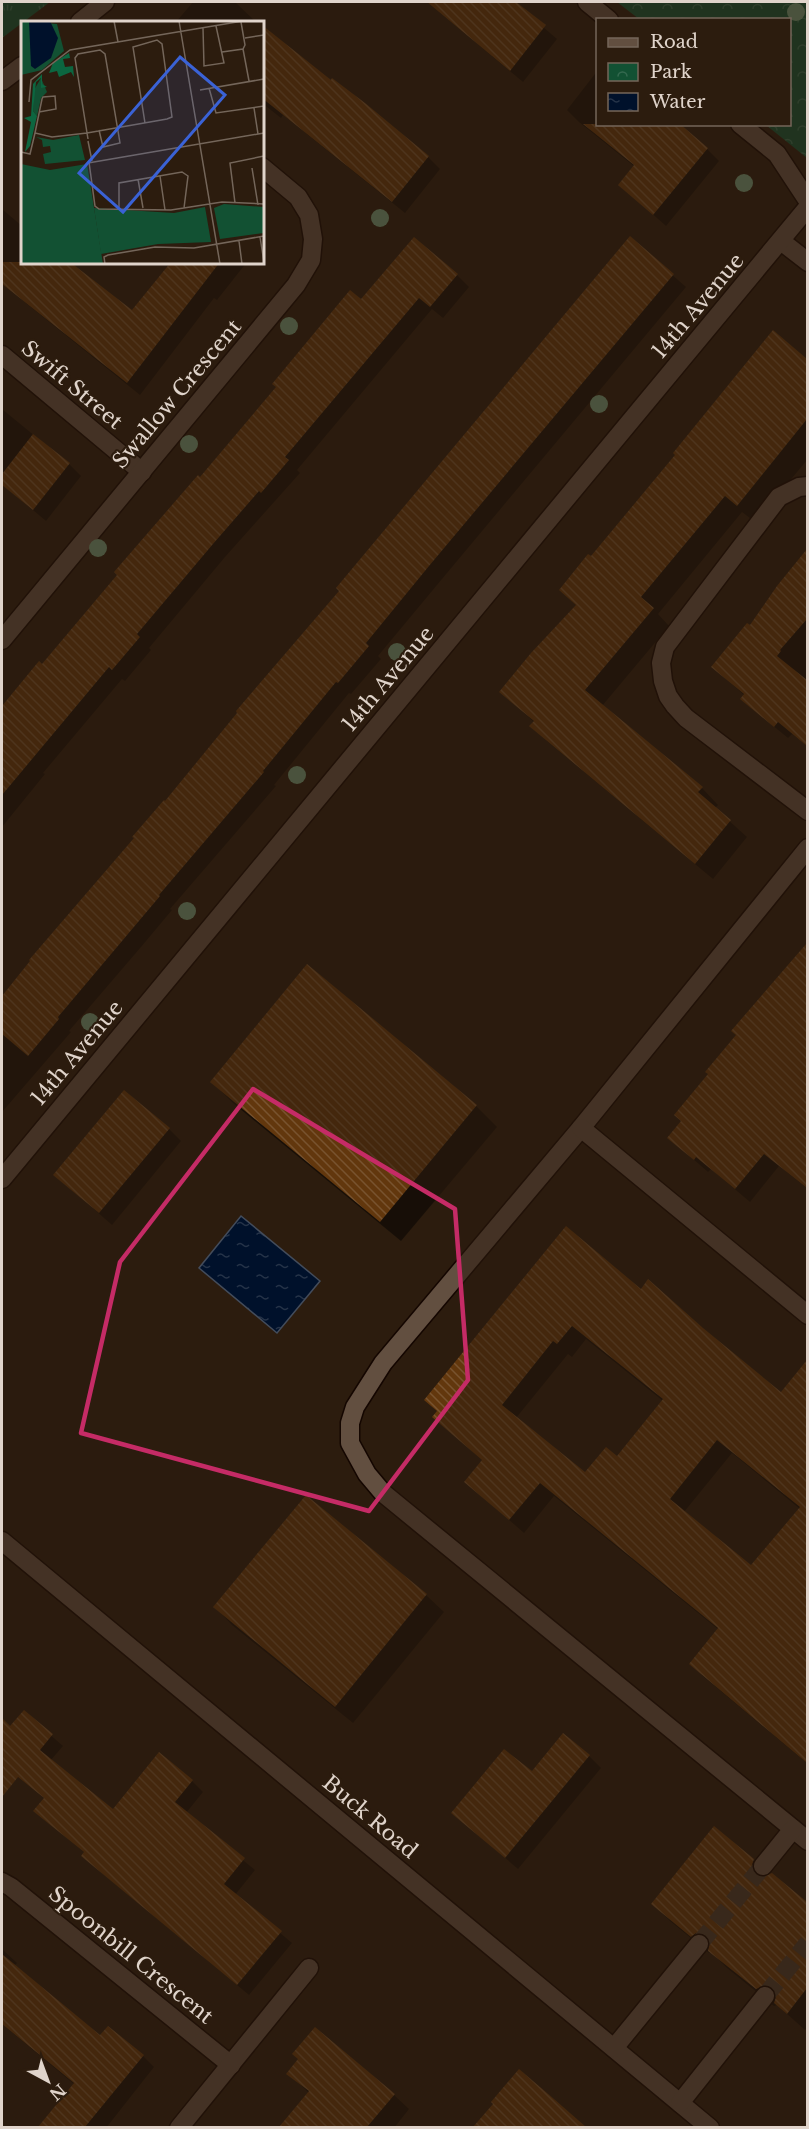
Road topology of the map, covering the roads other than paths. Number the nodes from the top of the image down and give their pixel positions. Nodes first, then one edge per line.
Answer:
1 (586, 2) edge
2 (606, 18) edge
3 (21, 67) edge
4 (2, 81) edge
5 (742, 126) edge
6 (264, 169) edge
7 (807, 201) edge
8 (807, 207) edge
9 (782, 241) junction
10 (807, 262) edge
11 (2, 355) edge
12 (142, 472) junction
13 (807, 486) edge
14 (2, 640) edge
15 (807, 811) edge
16 (807, 848) edge
17 (581, 1128) junction
18 (2, 1179) edge
19 (807, 1315) edge
20 (2, 1541) edge
21 (793, 1829) junction
22 (807, 1841) edge
23 (763, 1866) tunnel mouth
24 (2, 1882) edge
25 (699, 1944) tunnel mouth
26 (309, 1968) dead end
27 (765, 1996) tunnel mouth
28 (614, 2048) junction
29 (231, 2065) junction
30 (680, 2103) junction
31 (179, 2127) edge
32 (710, 2127) edge

1 - 2 street
3 - 4 street
5 - 7 street
6 - 12 street, Swallow Crescent
8 - 9 street, 14th Avenue
9 - 10 street
9 - 18 street, 14th Avenue
11 - 12 street, Swift Street
12 - 14 street, Swallow Crescent
13 - 15 street
16 - 17 street
17 - 19 street
17 - 21 street
20 - 28 street, Buck Road
21 - 22 street
21 - 23 street
24 - 29 street, Spoonbill Crescent
25 - 28 street
26 - 29 street
27 - 30 street
28 - 30 street, Buck Road
29 - 31 street
30 - 32 street, Buck Road

